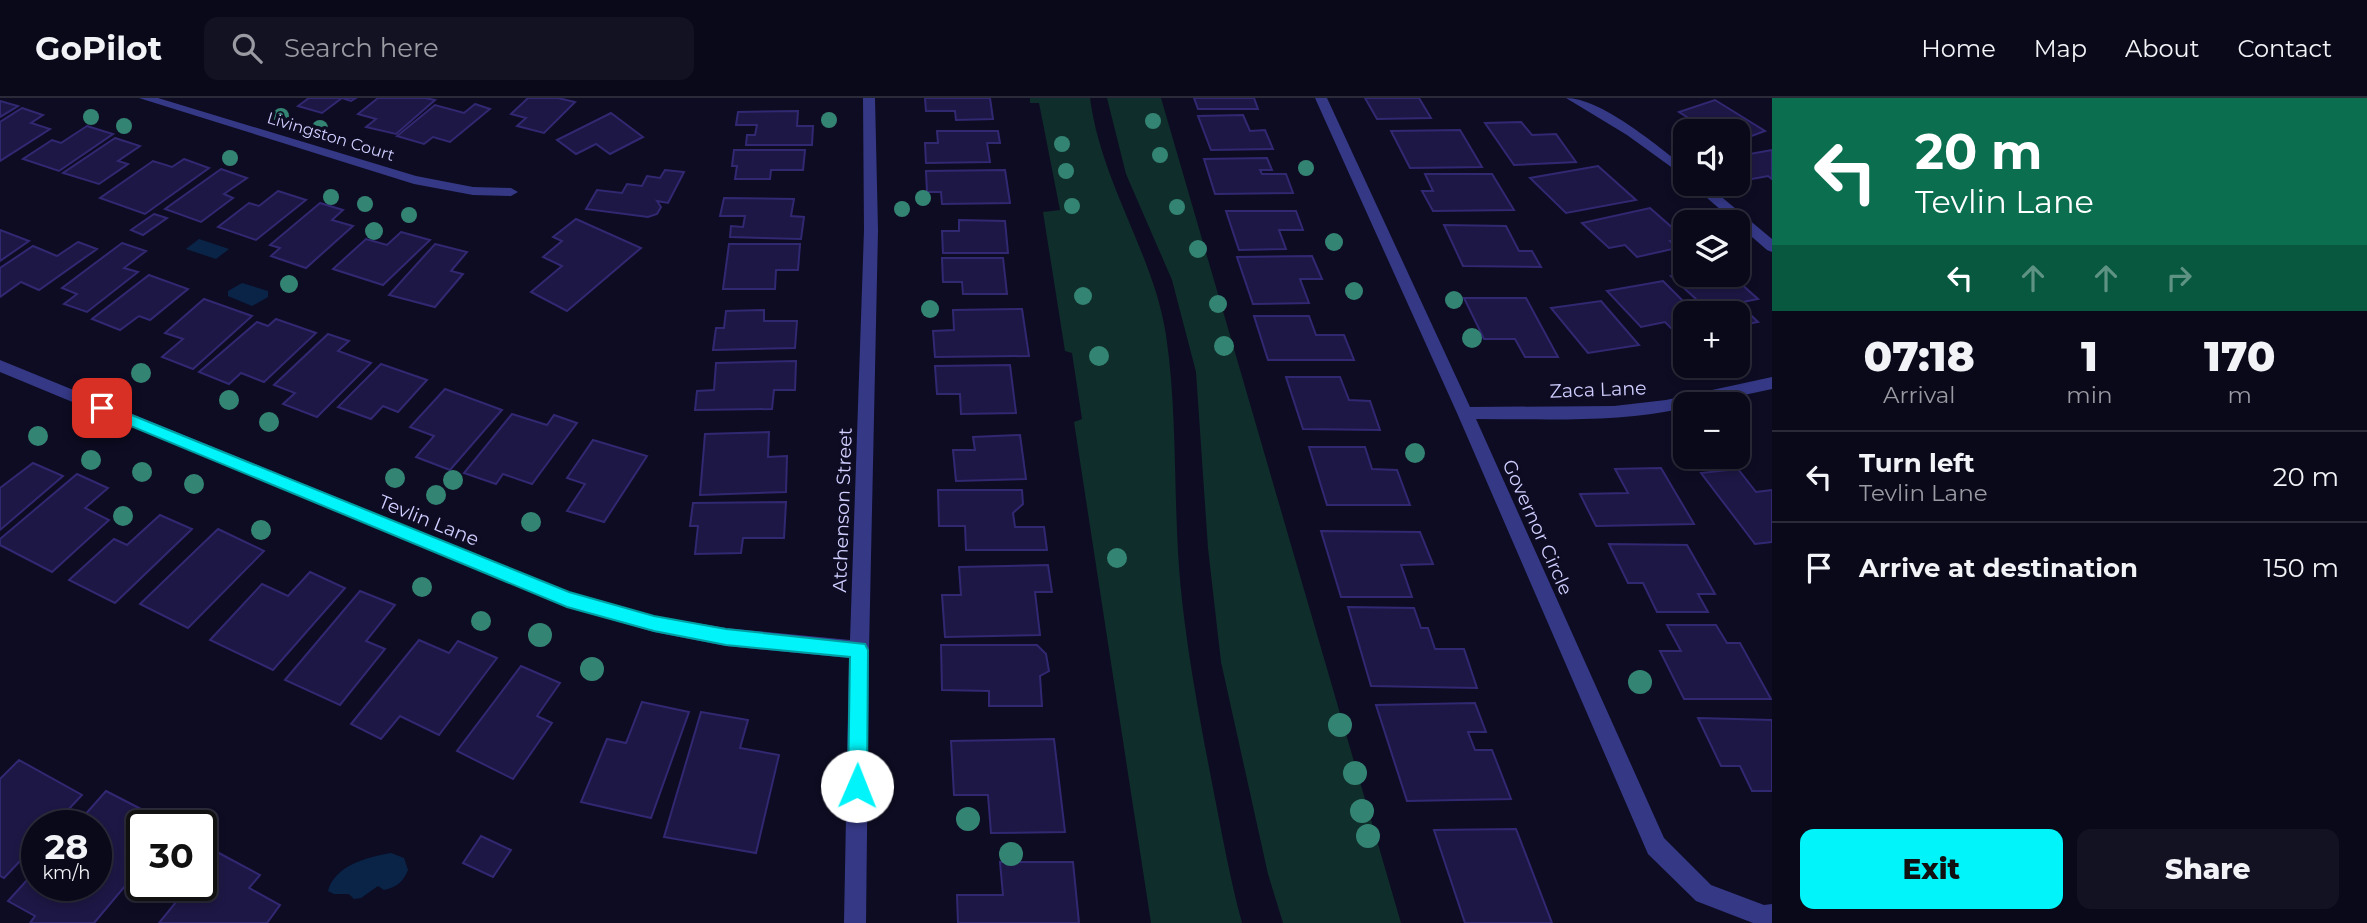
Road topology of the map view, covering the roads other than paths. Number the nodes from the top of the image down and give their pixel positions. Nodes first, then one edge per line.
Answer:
1 (145, 98) edge
2 (869, 98) edge
3 (1321, 98) edge
4 (1572, 98) edge
5 (1673, 164) edge
6 (511, 192) dead end
7 (1712, 196) edge
8 (1772, 247) edge
9 (0, 366) edge
10 (1772, 383) edge
11 (1465, 413) junction
12 (859, 650) junction
13 (1772, 915) edge
14 (855, 923) edge

1 - 6 street, Livingston Court
2 - 12 street, Atchenson Street
3 - 11 street, Governor Circle
4 - 5 street
7 - 8 street
9 - 12 street, Tevlin Lane
10 - 11 street, Zaca Lane
11 - 13 street, Governor Circle
12 - 14 street, Atchenson Street

